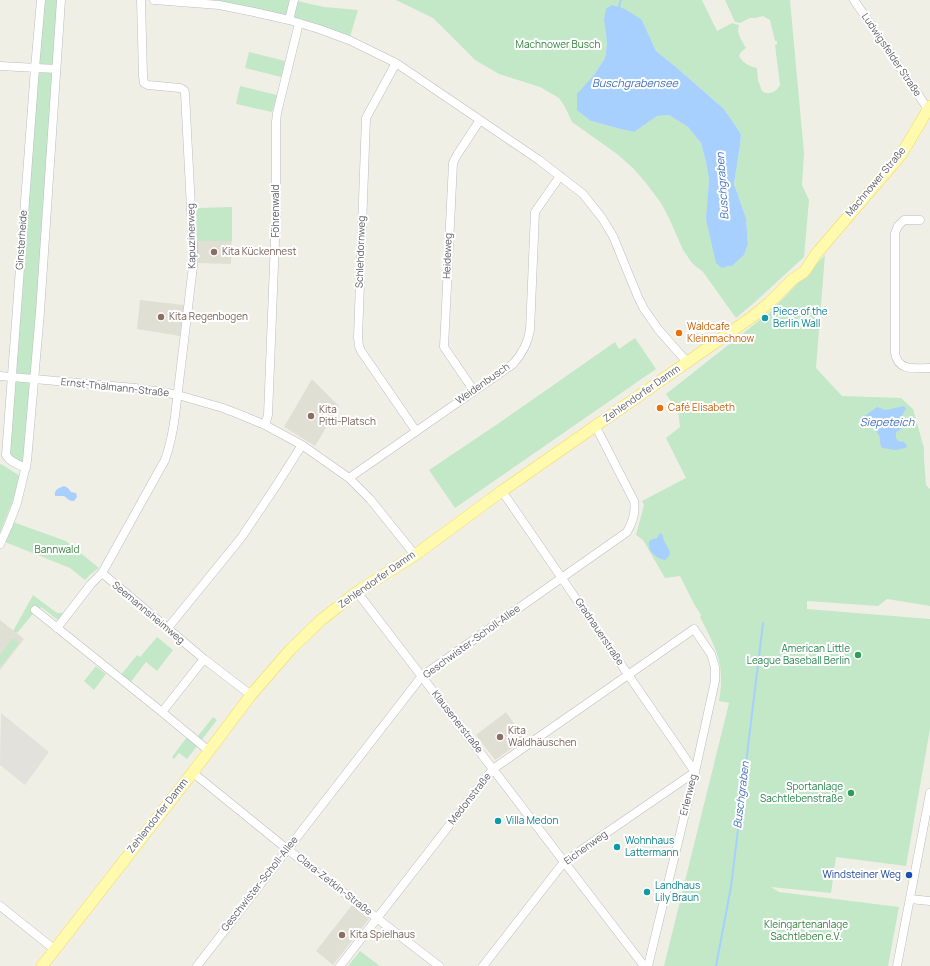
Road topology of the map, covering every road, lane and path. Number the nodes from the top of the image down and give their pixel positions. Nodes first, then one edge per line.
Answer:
1 (41, 0) edge
2 (61, 0) edge
3 (141, 0) edge
4 (154, 0) edge
5 (294, 0) edge
6 (854, 0) edge
7 (289, 20) junction
8 (299, 23) junction
9 (396, 63) junction
10 (0, 66) edge
11 (35, 68) junction
12 (56, 70) junction
13 (929, 110) edge
14 (480, 120) junction
15 (560, 176) junction
16 (920, 220) dead end
17 (803, 268) joint
18 (687, 362) junction
19 (930, 368) edge
20 (0, 376) edge
21 (12, 377) junction
22 (33, 379) junction
23 (474, 391) junction
24 (178, 395) junction
25 (265, 425) junction
26 (596, 426) junction
27 (416, 431) junction
28 (302, 444) junction
29 (26, 468) junction
30 (349, 478) junction
31 (502, 491) junction
32 (0, 544) edge
33 (414, 555) junction
34 (102, 573) junction
35 (562, 578) junction
36 (357, 592) junction
37 (35, 610) dead end
38 (58, 628) junction
39 (167, 629) junction
40 (694, 629) joint
41 (204, 659) junction
42 (628, 675) junction
43 (422, 676) junction
44 (251, 695) junction
45 (162, 712) junction
46 (209, 751) junction
47 (493, 769) junction
48 (192, 772) junction
49 (695, 772) junction
50 (930, 792) edge
51 (287, 849) junction
52 (564, 862) junction
53 (910, 899) junction
54 (930, 902) edge
55 (0, 906) edge
56 (378, 918) junction
57 (54, 949) junction
58 (42, 966) edge
59 (197, 966) edge
60 (340, 966) edge
61 (439, 966) edge
62 (483, 966) edge
63 (644, 966) edge
64 (648, 966) edge
65 (897, 966) edge

1 - 11 street, Ginsterheide
2 - 12 street
3 - 24 street, Kapuzinerweg
4 - 7 street
5 - 7 street
6 - 13 street, Ludwigsfelder Straße
7 - 8 street
8 - 9 street
8 - 25 street, Föhrenwald
9 - 14 street
9 - 27 street, Schlehdornweg
10 - 11 street
11 - 12 street
11 - 21 street, Ginsterheide
12 - 22 street
13 - 17 main road, Machnower Straße
14 - 15 street
14 - 23 street, Heideweg
15 - 18 street
15 - 23 street, Weidenbusch
16 - 19 street
17 - 18 main road, Zehlendorfer Damm
18 - 26 main road, Zehlendorfer Damm
20 - 21 street, Ernst-Thälmann-Straße
21 - 22 street, Ernst-Thälmann-Straße
21 - 29 street, Ginsterheide
22 - 24 street, Ernst-Thälmann-Straße
22 - 29 street
23 - 27 street, Weidenbusch
24 - 25 street, Ernst-Thälmann-Straße
24 - 34 street, Kapuzinerweg
25 - 28 street, Ernst-Thälmann-Straße
26 - 31 main road, Zehlendorfer Damm
26 - 35 street, Geschwister-Scholl-Allee
27 - 30 street, Weidenbusch
28 - 30 street, Ernst-Thälmann-Straße
28 - 39 street
29 - 32 street
30 - 33 street, Ernst-Thälmann-Straße
31 - 33 main road, Zehlendorfer Damm
31 - 35 street, Gradnauerstraße
33 - 36 main road, Zehlendorfer Damm
34 - 38 street
34 - 39 street, Seemannsheimweg
35 - 42 street, Gradnauerstraße
35 - 43 street, Geschwister-Scholl-Allee
36 - 43 street, Klausenerstraße
36 - 44 main road, Zehlendorfer Damm
37 - 38 street
38 - 45 street
39 - 41 street, Seemannsheimweg
40 - 42 street, Medonstraße
40 - 49 street, Erlenweg
41 - 44 street, Seemannsheimweg
41 - 45 street
42 - 47 street, Medonstraße
42 - 49 street, Gradnauerstraße
43 - 47 street, Klausenerstraße
43 - 51 street, Geschwister-Scholl-Allee
44 - 46 main road, Zehlendorfer Damm
45 - 46 street
46 - 48 main road, Zehlendorfer Damm
47 - 52 street, Klausenerstraße
47 - 56 street, Medonstraße
48 - 51 street, Clara-Zetkin-Straße
48 - 57 main road, Zehlendorfer Damm
49 - 52 street, Eichenweg
49 - 64 street, Erlenweg
50 - 53 street
51 - 56 street, Clara-Zetkin-Straße
51 - 59 street, Geschwister-Scholl-Allee
52 - 62 street, Eichenweg
52 - 63 street, Klausenerstraße
53 - 54 street
53 - 65 street
55 - 57 street
56 - 60 street, Medonstraße
56 - 61 street, Clara-Zetkin-Straße
57 - 58 main road, Zehlendorfer Damm

